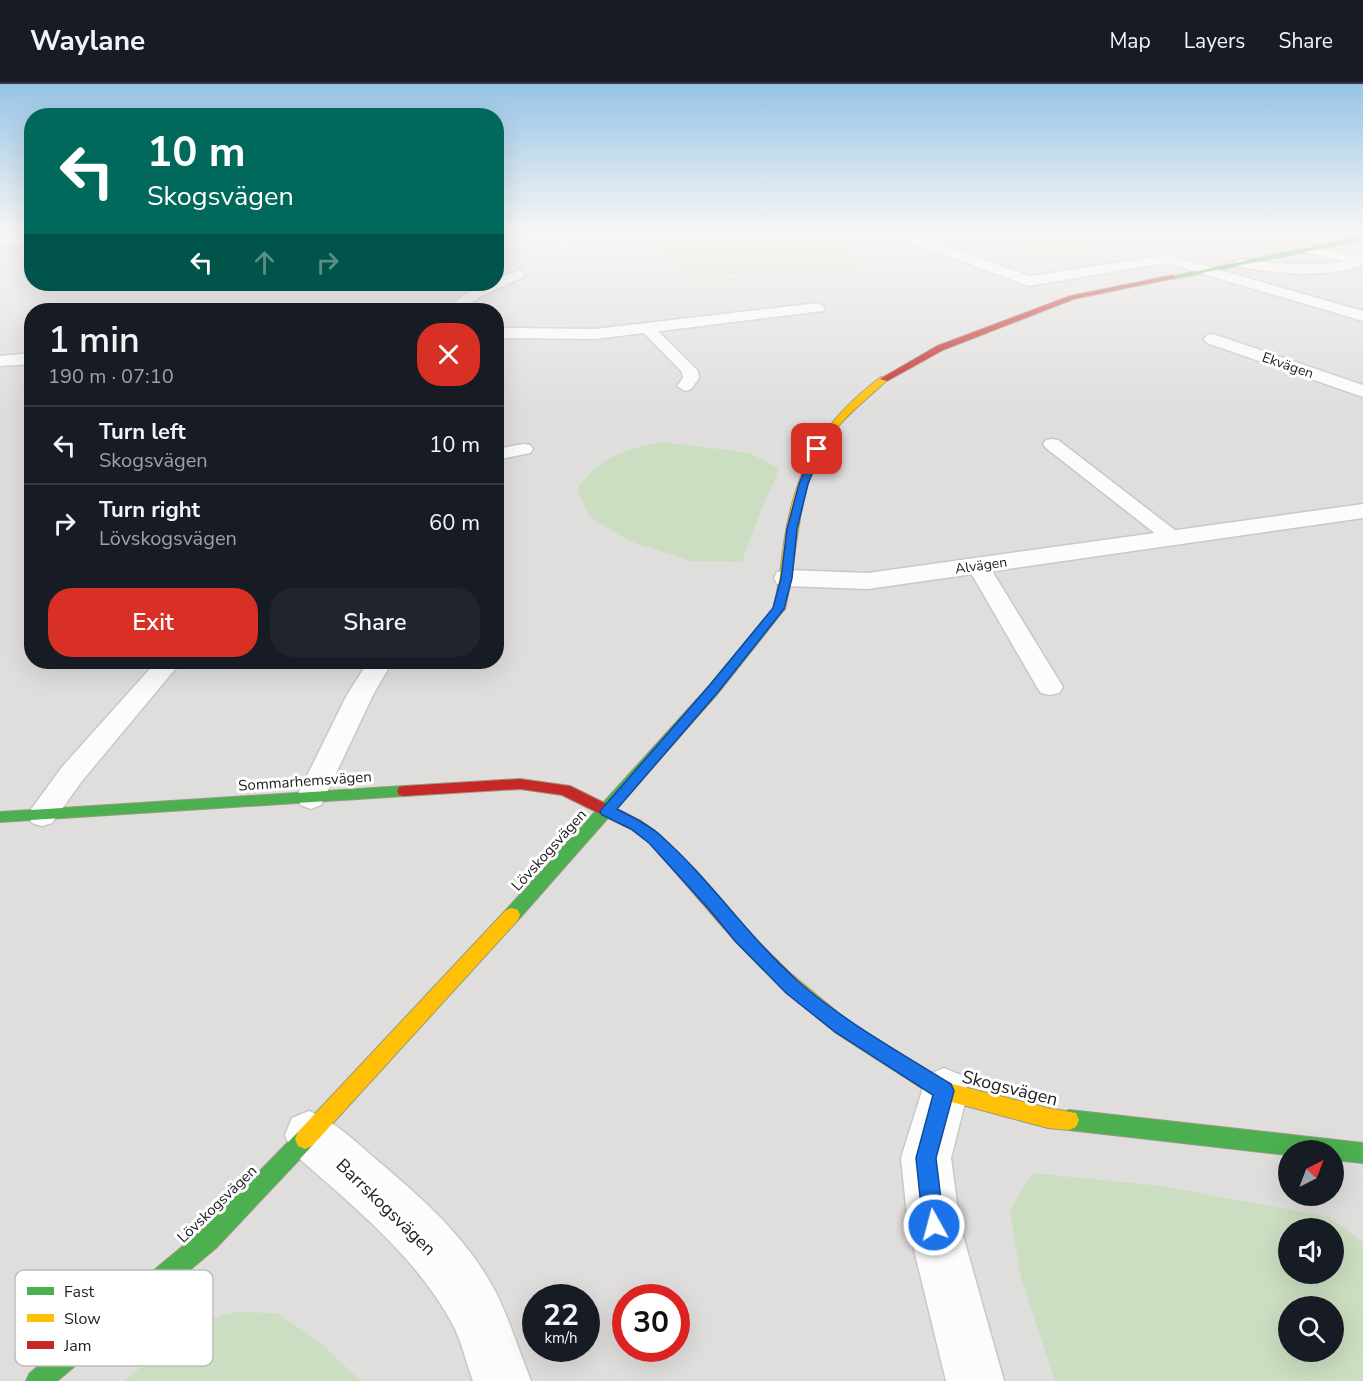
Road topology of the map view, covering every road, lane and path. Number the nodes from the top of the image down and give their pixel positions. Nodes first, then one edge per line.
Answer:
1 (477, 293) edge
2 (1093, 293) edge
3 (1282, 293) edge
4 (463, 303) edge
5 (817, 308) dead end
6 (1363, 316) edge
7 (647, 328) junction
8 (504, 333) edge
9 (1214, 339) dead end
10 (24, 359) edge
11 (0, 361) edge
12 (685, 386) dead end
13 (1363, 391) edge
14 (1052, 444) dead end
15 (524, 449) dead end
16 (504, 453) edge
17 (1363, 511) edge
18 (1173, 538) junction
19 (978, 566) junction
20 (787, 578) junction
21 (163, 669) edge
22 (376, 669) edge
23 (1050, 687) dead end
24 (311, 798) junction
25 (608, 811) junction
26 (42, 815) junction
27 (0, 817) edge
28 (944, 1091) junction
29 (309, 1135) junction
30 (1363, 1153) edge
31 (172, 1270) edge
32 (56, 1366) edge
33 (38, 1381) edge
34 (502, 1381) edge
35 (975, 1381) edge

1 - 4 lane
2 - 20 street, Lövskogsvägen
3 - 6 street
5 - 7 street
7 - 8 street
7 - 12 lane
9 - 13 street, Ekvägen
10 - 11 street
14 - 18 lane
15 - 16 lane
17 - 18 street, Alvägen
18 - 19 street, Alvägen
19 - 20 street, Alvägen
19 - 23 lane
20 - 25 street, Lövskogsvägen
21 - 26 lane
22 - 24 lane
24 - 25 street, Sommarhemsvägen
24 - 26 street, Sommarhemsvägen
25 - 28 street, Skogsvägen
25 - 29 street, Lövskogsvägen
26 - 27 street, Sommarhemsvägen
28 - 30 street, Skogsvägen
28 - 35 street
29 - 31 street, Lövskogsvägen
29 - 34 street, Barrskogsvägen
32 - 33 street, Lövskogsvägen

